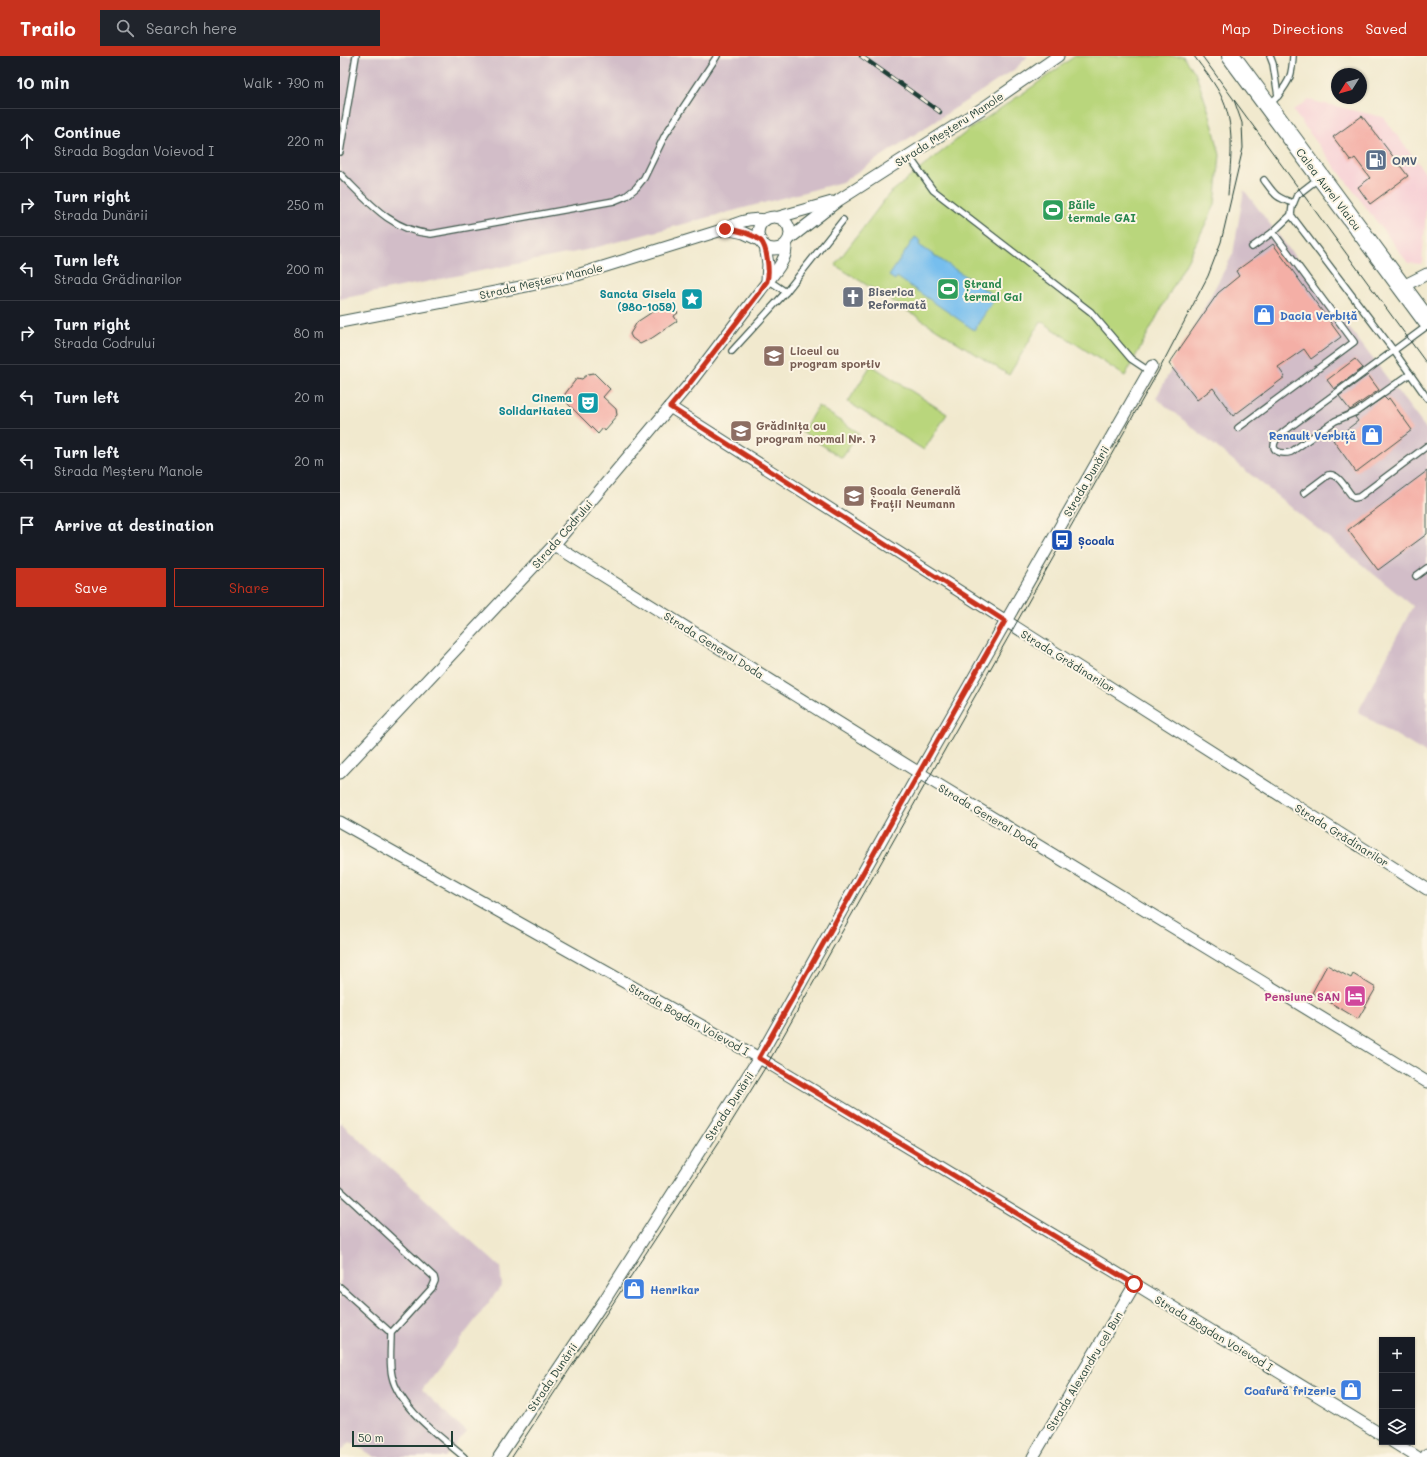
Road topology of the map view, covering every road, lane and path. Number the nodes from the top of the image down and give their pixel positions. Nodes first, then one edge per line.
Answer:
1 (356, 56) edge
2 (717, 56) edge
3 (1058, 56) edge
4 (1231, 56) edge
5 (1270, 56) edge
6 (1293, 56) edge
7 (1273, 101) junction
8 (342, 126) edge
9 (340, 152) edge
10 (909, 156) junction
11 (340, 174) edge
12 (1320, 176) junction
13 (1264, 180) dead end
14 (838, 200) junction
15 (1293, 203) junction
16 (1291, 215) junction
17 (779, 218) junction
18 (764, 220) junction
19 (843, 220) dead end
20 (725, 229) junction
21 (1273, 232) junction
22 (788, 241) junction
23 (763, 244) junction
24 (1252, 247) dead end
25 (1427, 274) edge
26 (768, 280) junction
27 (1401, 287) junction
28 (786, 292) junction
29 (1427, 321) edge
30 (340, 322) edge
31 (1427, 326) edge
32 (732, 351) dead end
33 (1394, 351) junction
34 (1151, 369) joint
35 (1410, 374) junction
36 (1427, 398) edge
37 (670, 407) junction
38 (1238, 428) dead end
39 (1427, 446) edge
40 (1304, 493) dead end
41 (554, 545) junction
42 (1427, 568) edge
43 (1416, 576) dead end
44 (1005, 621) junction
45 (340, 773) edge
46 (919, 773) junction
47 (340, 822) edge
48 (1427, 889) edge
49 (759, 1058) junction
50 (1427, 1082) edge
51 (340, 1190) edge
52 (1134, 1284) junction
53 (340, 1287) edge
54 (391, 1333) junction
55 (1379, 1434) edge
56 (1398, 1445) edge
57 (1427, 1454) edge
58 (464, 1457) edge
59 (499, 1457) edge
60 (1033, 1457) edge
61 (1417, 1457) edge
62 (1425, 1457) edge

1 - 8 lane
2 - 11 lane
3 - 10 street, Strada Meșteru Manole
4 - 7 main road, Calea Aurel Vlaicu
5 - 7 lane
6 - 7 lane
7 - 12 main road, Calea Aurel Vlaicu
8 - 9 lane
10 - 14 street, Strada Meșteru Manole
10 - 34 lane
12 - 15 lane
12 - 27 main road, Calea Aurel Vlaicu
13 - 15 lane
14 - 17 street
14 - 22 street
15 - 16 lane
16 - 21 lane
16 - 33 lane
17 - 18 street
17 - 22 street
18 - 20 street
18 - 23 street
19 - 28 lane
20 - 23 street, Strada Meșteru Manole
20 - 30 street, Strada Meșteru Manole
21 - 24 lane
21 - 38 lane
22 - 23 street
22 - 26 street, Strada Codrului
23 - 26 street
25 - 27 street
26 - 28 lane
26 - 37 street, Strada Codrului
27 - 29 main road, Calea Aurel Vlaicu
28 - 32 lane
31 - 33 lane
33 - 35 lane
33 - 35 lane
34 - 44 street, Strada Dunării
35 - 36 lane
37 - 41 street, Strada Codrului
37 - 44 street, Strada Grădinarilor
39 - 40 lane
41 - 45 street, Strada Codrului
41 - 46 street, Strada General Doda
42 - 43 lane
44 - 46 street, Strada Dunării
44 - 48 street, Strada Grădinarilor
46 - 49 street, Strada Dunării
46 - 50 street, Strada General Doda
47 - 49 street, Strada Bogdan Voievod I
49 - 52 street, Strada Bogdan Voievod I
49 - 59 street, Strada Dunării
51 - 54 lane
52 - 55 street, Strada Bogdan Voievod I
52 - 60 street, Strada Alexandru cel Bun
53 - 54 lane
54 - 58 lane
56 - 61 street
57 - 62 street

